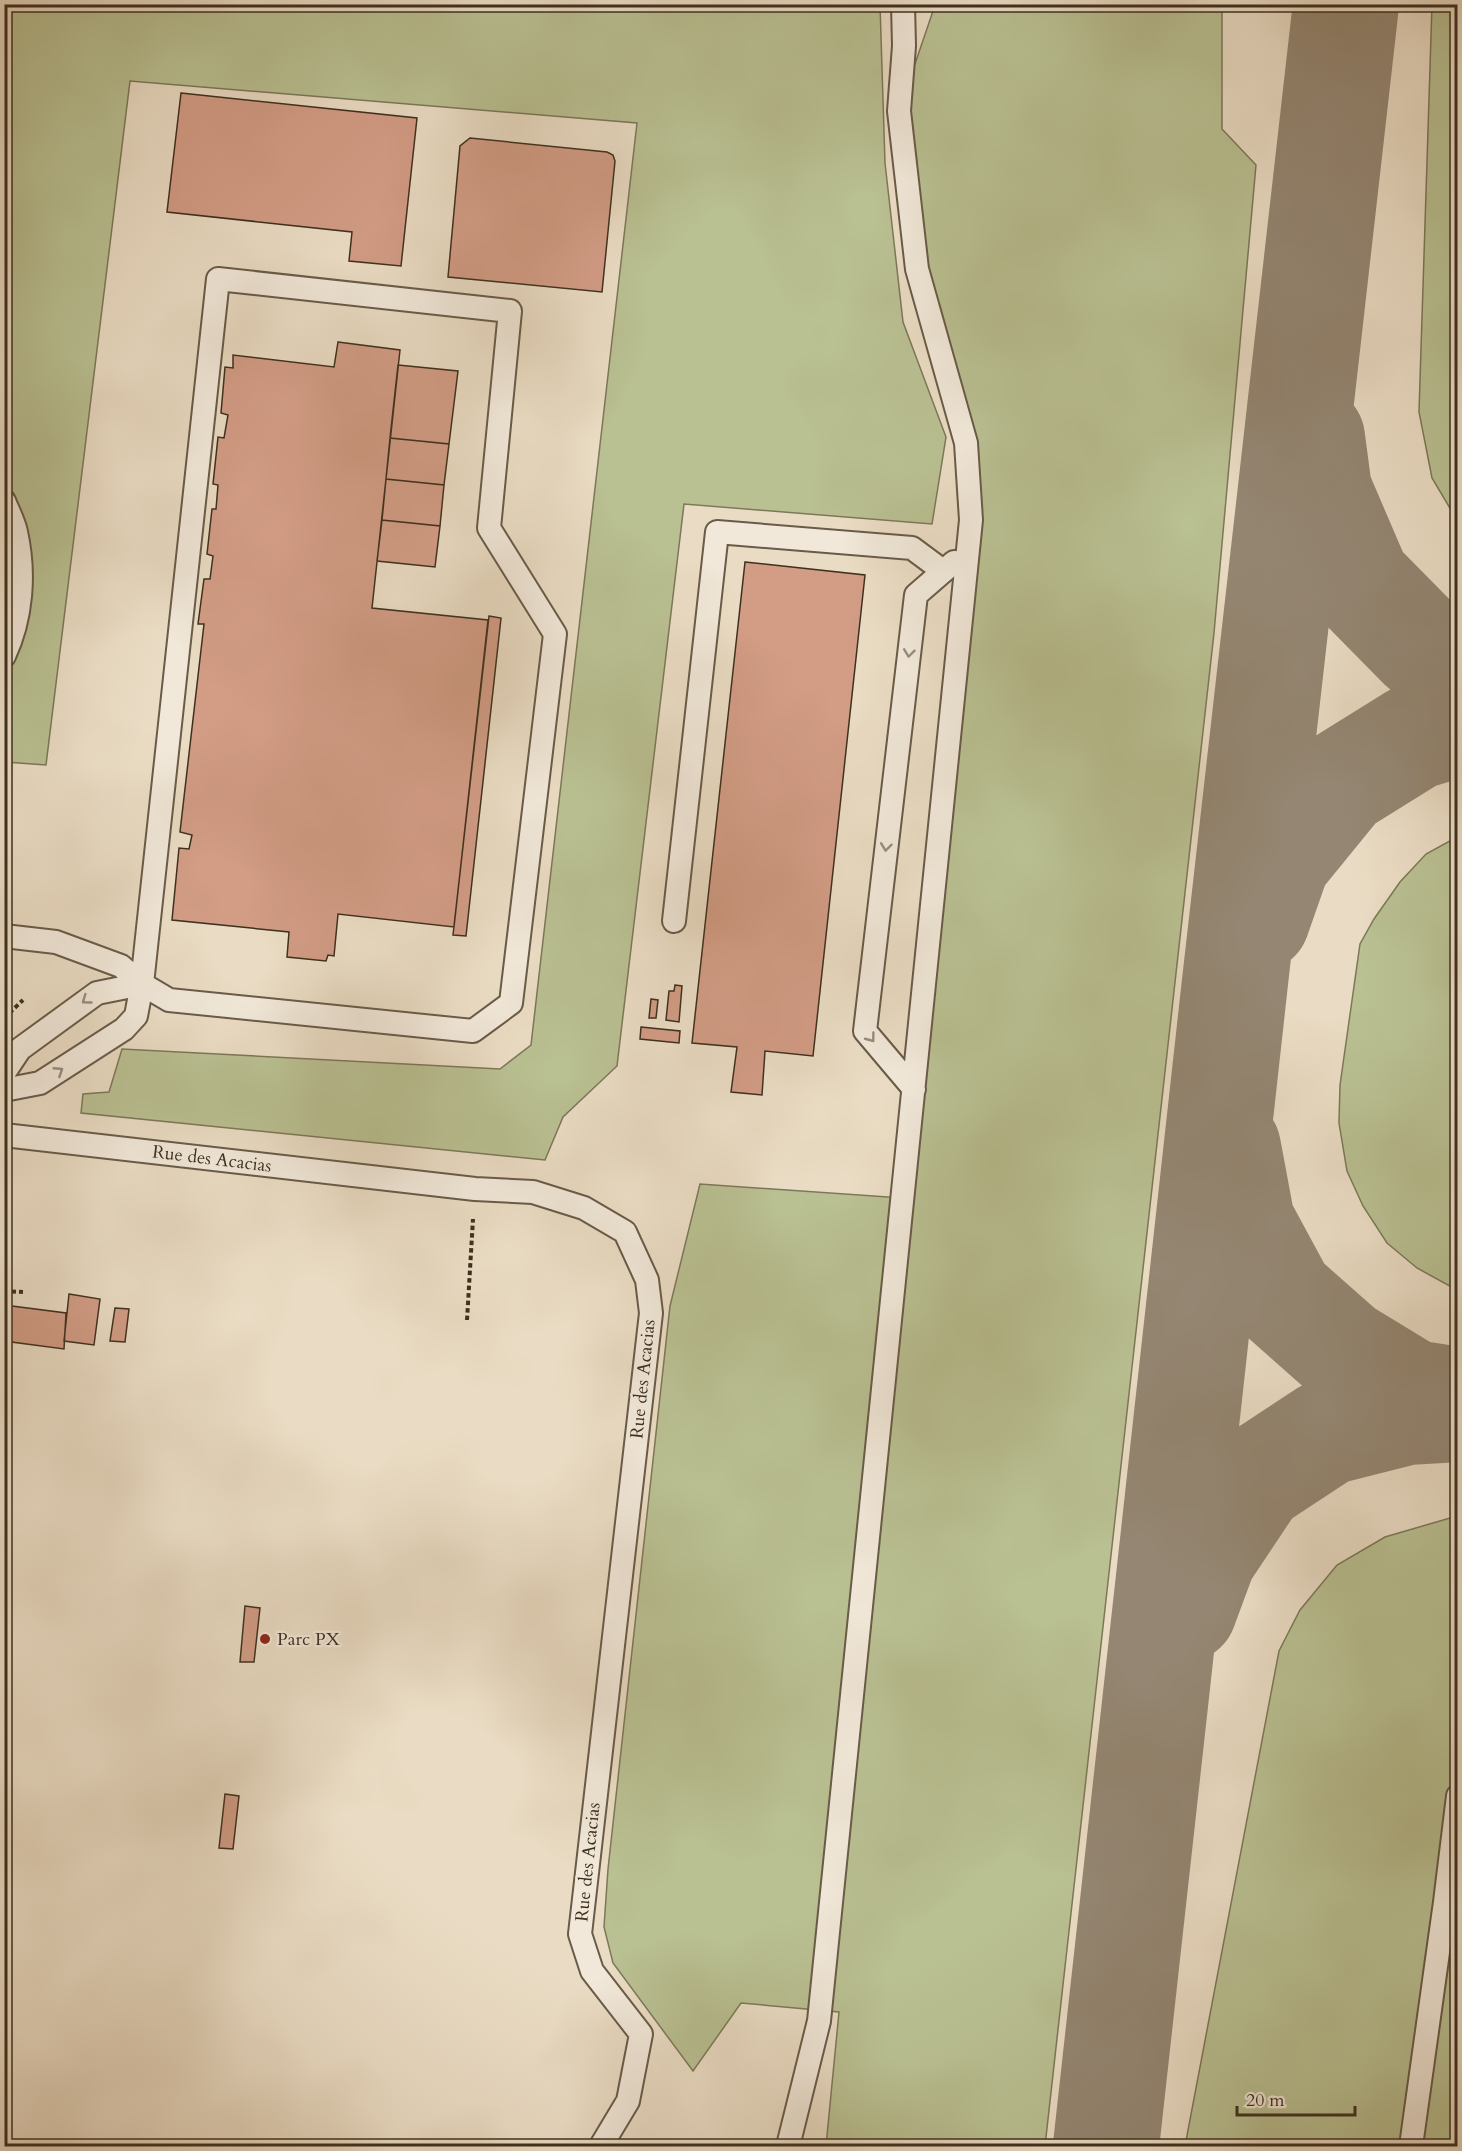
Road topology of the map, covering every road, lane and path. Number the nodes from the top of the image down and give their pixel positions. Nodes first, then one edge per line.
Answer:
1 (903, 4) edge
2 (4, 501) edge
3 (968, 550) junction
4 (943, 572) junction
5 (4, 656) edge
6 (674, 921) dead end
7 (4, 936) edge
8 (142, 984) junction
9 (23, 1000) dead end
10 (4, 1018) edge
11 (4, 1073) edge
12 (914, 1089) junction
13 (4, 1090) edge
14 (4, 1135) edge
15 (475, 1189) junction
16 (4, 1291) edge
17 (23, 1292) dead end
18 (466, 1320) dead end
19 (1458, 1797) edge
20 (1451, 1903) edge
21 (601, 2146) edge
22 (788, 2146) edge
23 (1411, 2146) edge

1 - 3 lane
2 - 5 lane
3 - 4 lane
3 - 12 lane
4 - 6 lane
4 -> 12 lane
7 - 8 lane
8 - 8 lane
8 -> 11 lane
13 -> 8 lane
9 - 10 path
12 - 22 lane
14 - 15 lane, Rue des Acacias
15 - 18 path
15 - 21 lane, Rue des Acacias
16 - 17 path
19 - 20 lane
20 - 23 lane

